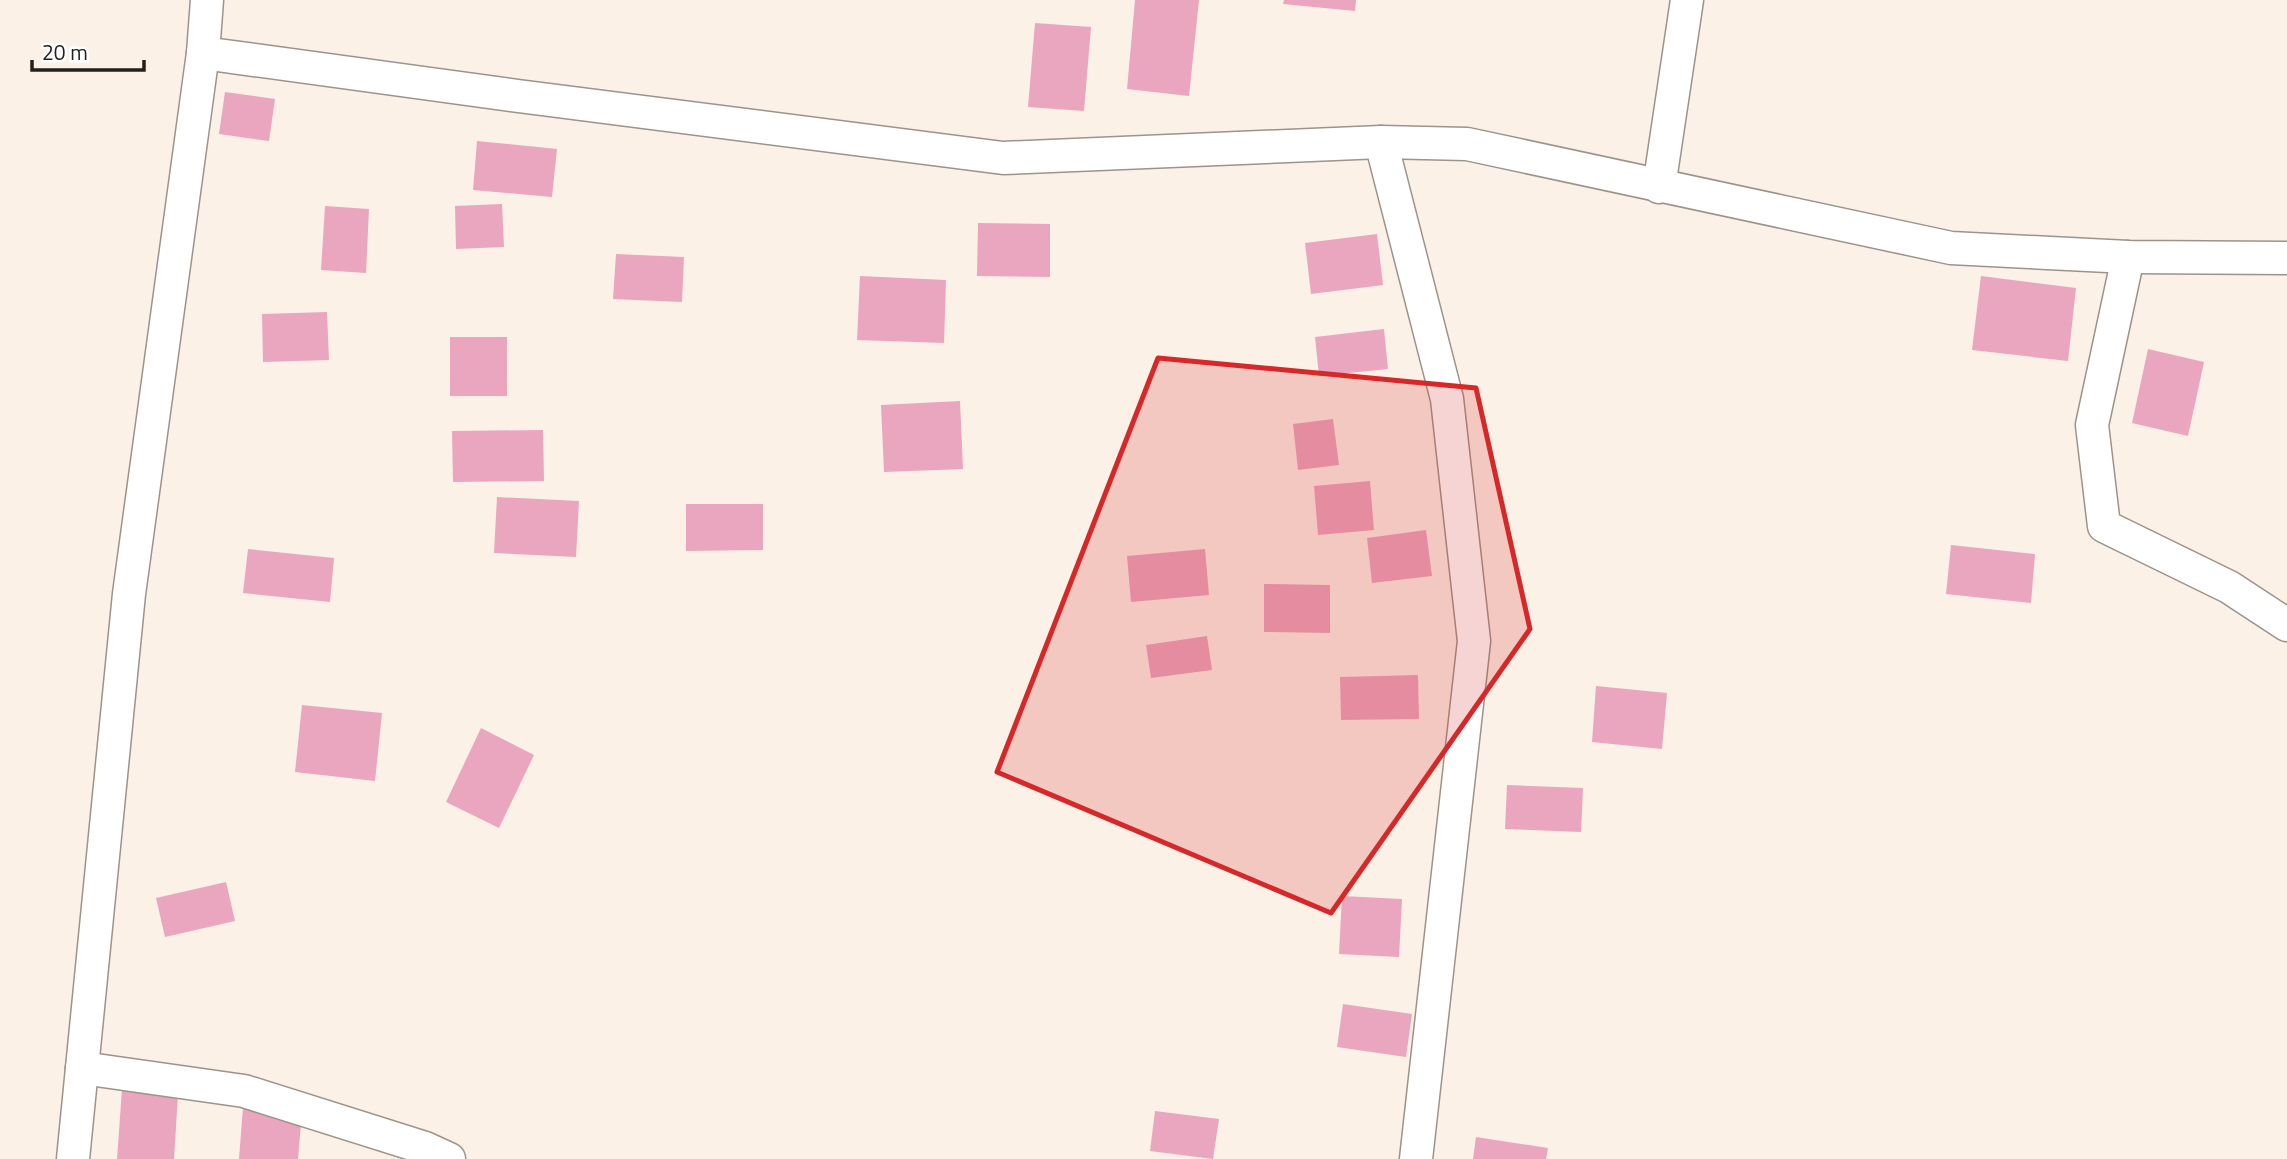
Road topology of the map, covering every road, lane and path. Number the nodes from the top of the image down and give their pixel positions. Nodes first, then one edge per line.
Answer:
1 (207, 0) edge
2 (1688, 0) edge
3 (204, 53) junction
4 (1381, 142) junction
5 (1659, 187) junction
6 (2128, 257) junction
7 (2287, 258) edge
8 (2287, 625) edge
9 (82, 1068) junction
10 (73, 1159) edge
11 (449, 1159) edge
12 (1416, 1159) edge

1 - 3 street
2 - 5 street
3 - 4 street
3 - 9 street
4 - 5 street
4 - 12 street
5 - 6 street
6 - 7 street
6 - 8 street
9 - 10 street
9 - 11 street

